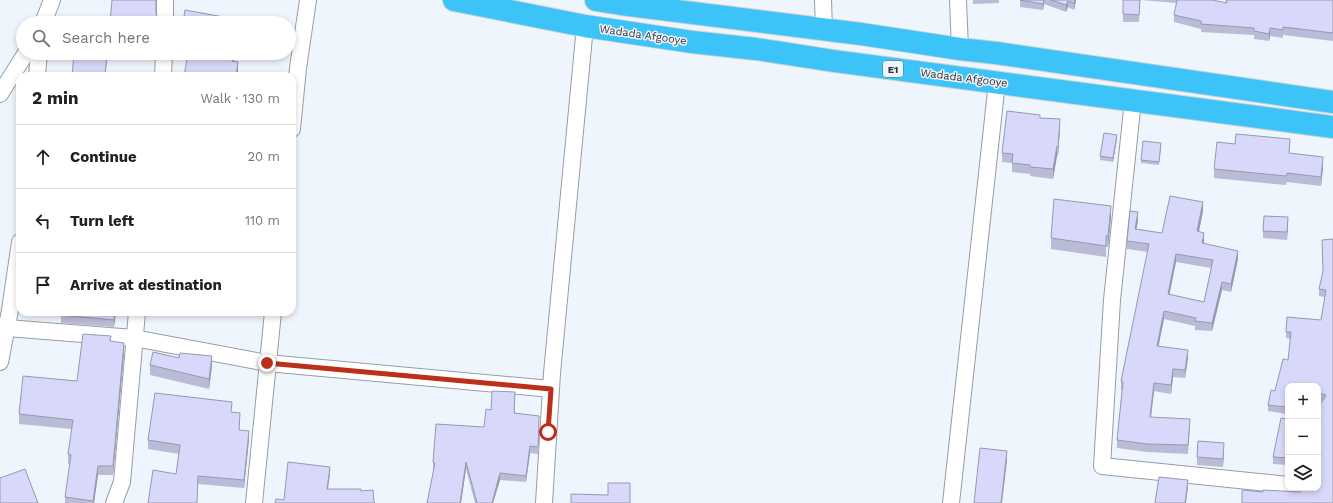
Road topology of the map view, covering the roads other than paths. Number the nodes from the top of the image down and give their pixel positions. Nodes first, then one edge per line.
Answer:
1 (52, 0) edge
2 (165, 0) edge
3 (308, 0) edge
4 (454, 0) edge
5 (596, 0) edge
6 (823, 0) edge
7 (958, 0) edge
8 (621, 2) edge
9 (46, 16) edge
10 (165, 16) edge
11 (585, 26) junction
12 (824, 30) junction
13 (960, 49) junction
14 (22, 60) edge
15 (38, 60) edge
16 (164, 60) edge
17 (37, 72) edge
18 (163, 72) edge
19 (997, 82) junction
20 (296, 88) edge
21 (0, 94) edge
22 (1133, 100) junction
23 (1333, 102) edge
24 (1333, 127) edge
25 (16, 268) edge
26 (136, 316) edge
27 (273, 316) edge
28 (7, 328) junction
29 (134, 338) junction
30 (0, 362) edge
31 (267, 363) junction
32 (551, 389) junction
33 (1285, 485) edge
34 (114, 503) edge
35 (254, 503) edge
36 (544, 503) edge
37 (951, 503) edge

1 - 9 street
2 - 10 street
3 - 20 street
4 - 11 highway, Wadada Afgooye / E1
5 - 8 highway
6 - 12 street
7 - 13 street
8 - 12 highway
11 - 19 highway, Wadada Afgooye / E1
11 - 32 street
12 - 13 highway
13 - 23 highway
14 - 21 street
15 - 17 street
16 - 18 street
19 - 22 highway, Wadada Afgooye / E1
19 - 37 street
22 - 24 highway, Wadada Afgooye / E1
22 - 33 street
25 - 28 street
26 - 29 street
27 - 31 street
28 - 29 street
28 - 30 street
29 - 31 street
29 - 34 street
31 - 32 street
31 - 35 street
32 - 36 street

